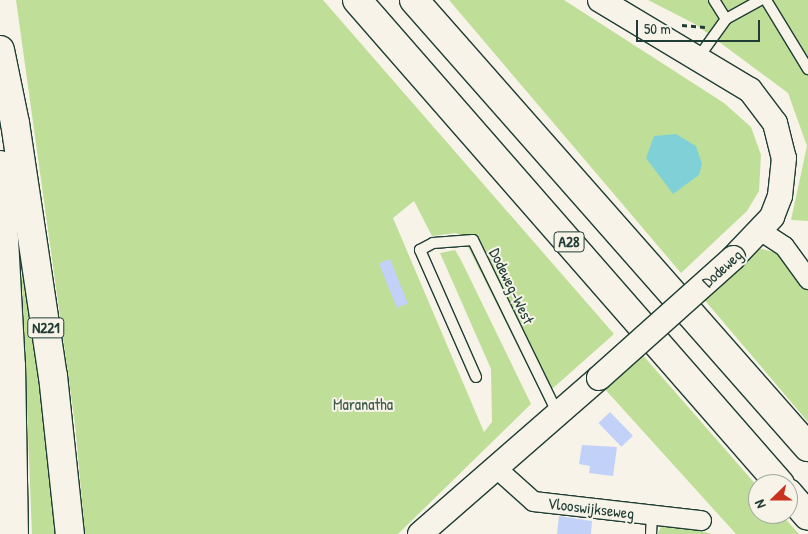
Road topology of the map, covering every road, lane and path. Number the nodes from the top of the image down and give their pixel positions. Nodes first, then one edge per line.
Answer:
1 (357, 0) edge
2 (414, 0) edge
3 (600, 0) edge
4 (714, 0) edge
5 (760, 0) edge
6 (766, 0) edge
7 (726, 19) junction
8 (0, 50) edge
9 (698, 58) junction
10 (808, 69) edge
11 (0, 165) edge
12 (761, 231) junction
13 (808, 279) edge
14 (476, 377) dead end
15 (557, 412) junction
16 (808, 447) edge
17 (494, 466) junction
18 (771, 474) edge
19 (798, 504) edge
20 (652, 515) junction
21 (808, 516) edge
22 (701, 520) dead end
23 (426, 530) edge
24 (14, 534) edge
25 (70, 534) edge
26 (650, 534) edge

1 - 18 main road, A28
2 - 16 main road, A28
3 - 9 street, Dodeweg
4 - 7 lane
5 - 7 lane
6 - 10 lane
7 - 9 lane
8 - 25 main road, N221
9 - 12 street, Dodeweg
11 - 24 main road, N221
12 - 13 street
12 - 15 street, Dodeweg, bridge
14 - 15 lane, Dodeweg-West
15 - 17 street, Dodeweg
17 - 20 street, Vlooswijkseweg
17 - 23 street, Dodeweg
19 - 21 main road
20 - 22 street, Vlooswijkseweg
20 - 26 lane

